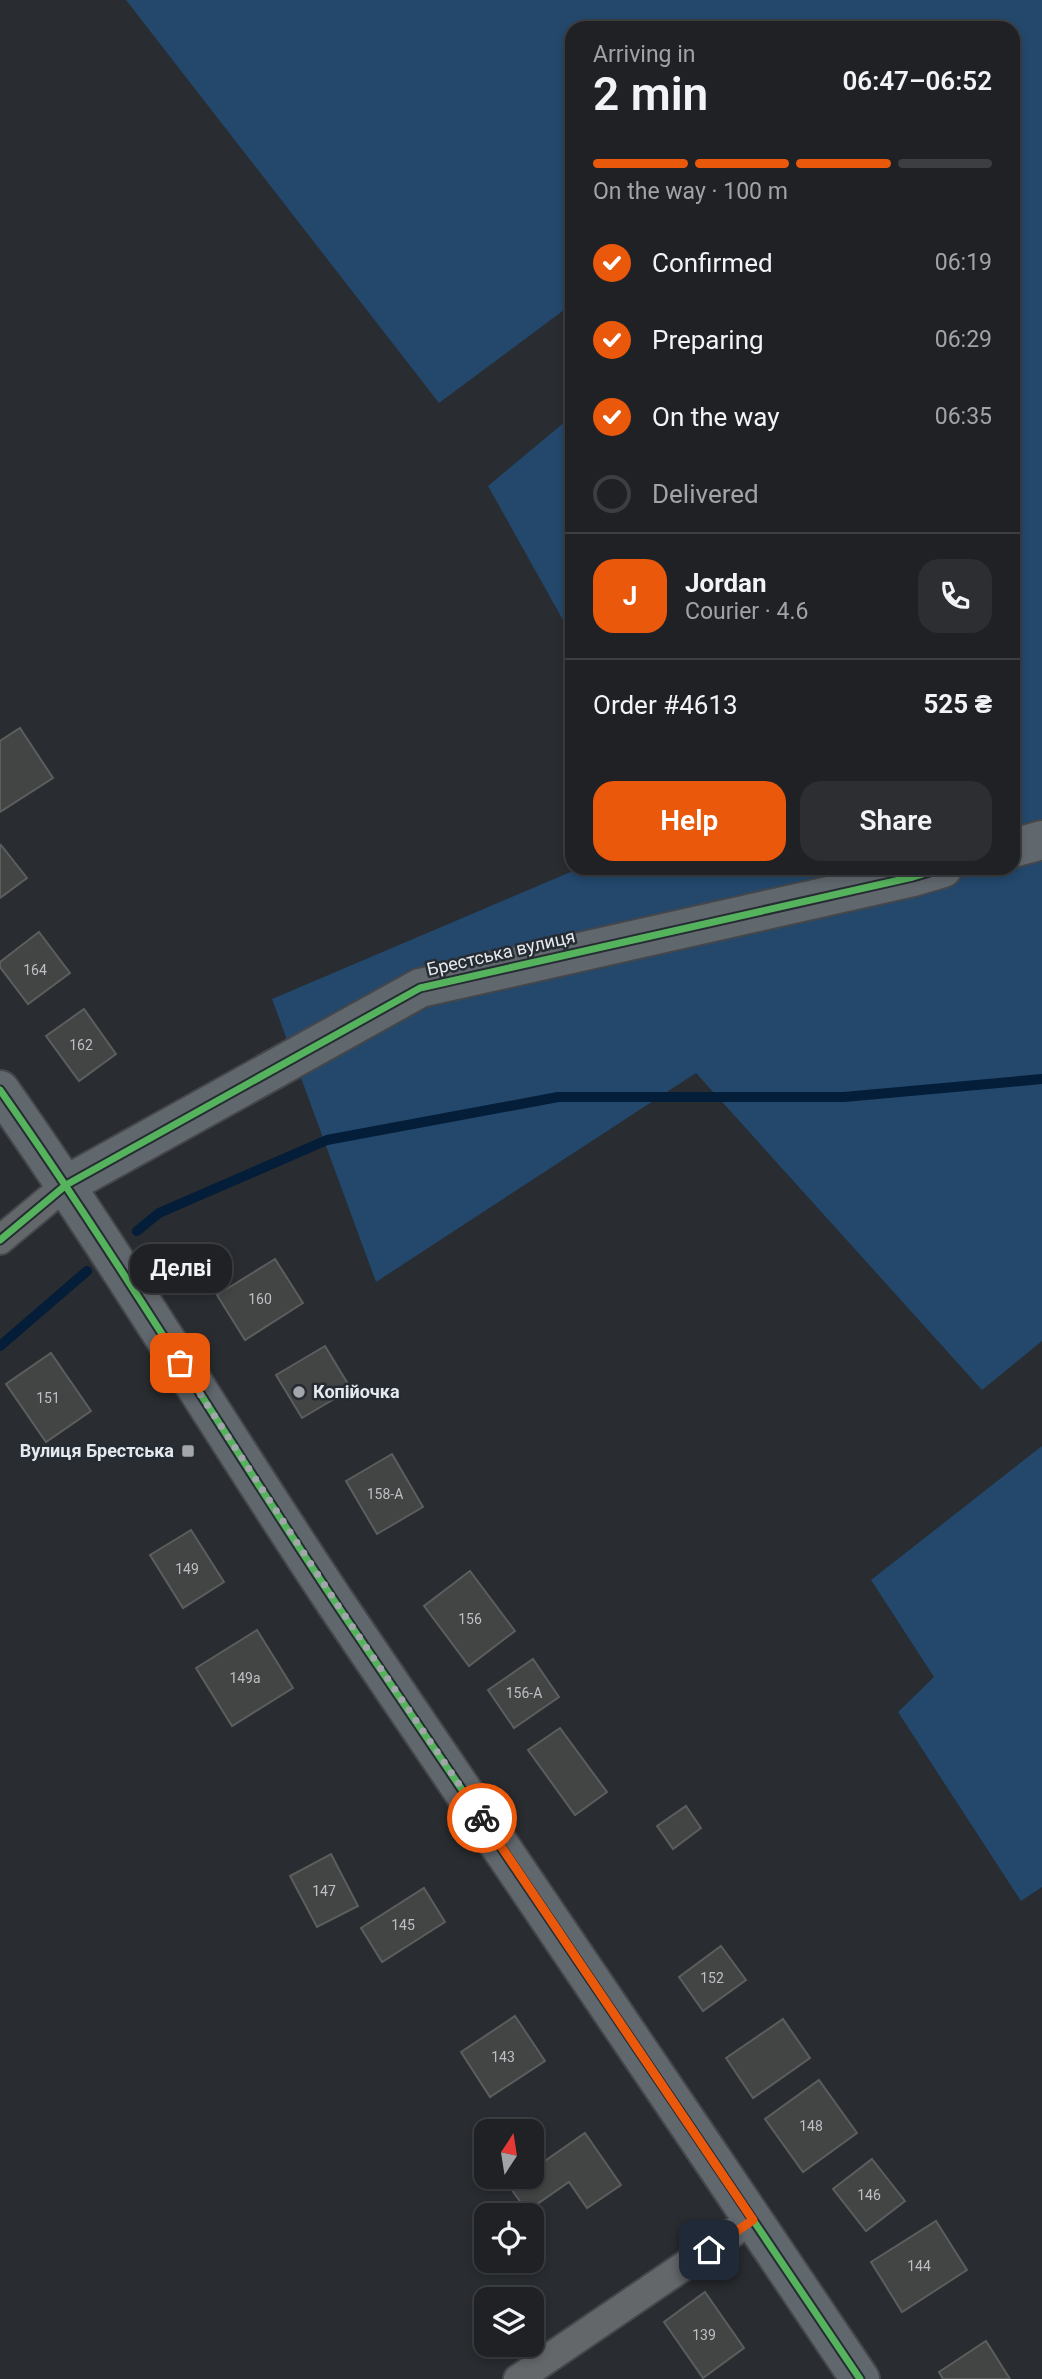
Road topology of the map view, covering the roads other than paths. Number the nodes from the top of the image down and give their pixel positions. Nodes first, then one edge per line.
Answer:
1 (1042, 839) edge
2 (1020, 846) edge
3 (920, 875) edge
4 (0, 1090) edge
5 (66, 1185) junction
6 (0, 1240) edge
7 (753, 2220) junction
8 (517, 2379) edge
9 (860, 2379) edge

1 - 2 street
3 - 5 street, Брестська вулиця
4 - 5 street
5 - 6 street
5 - 7 street
7 - 8 street
7 - 9 street

